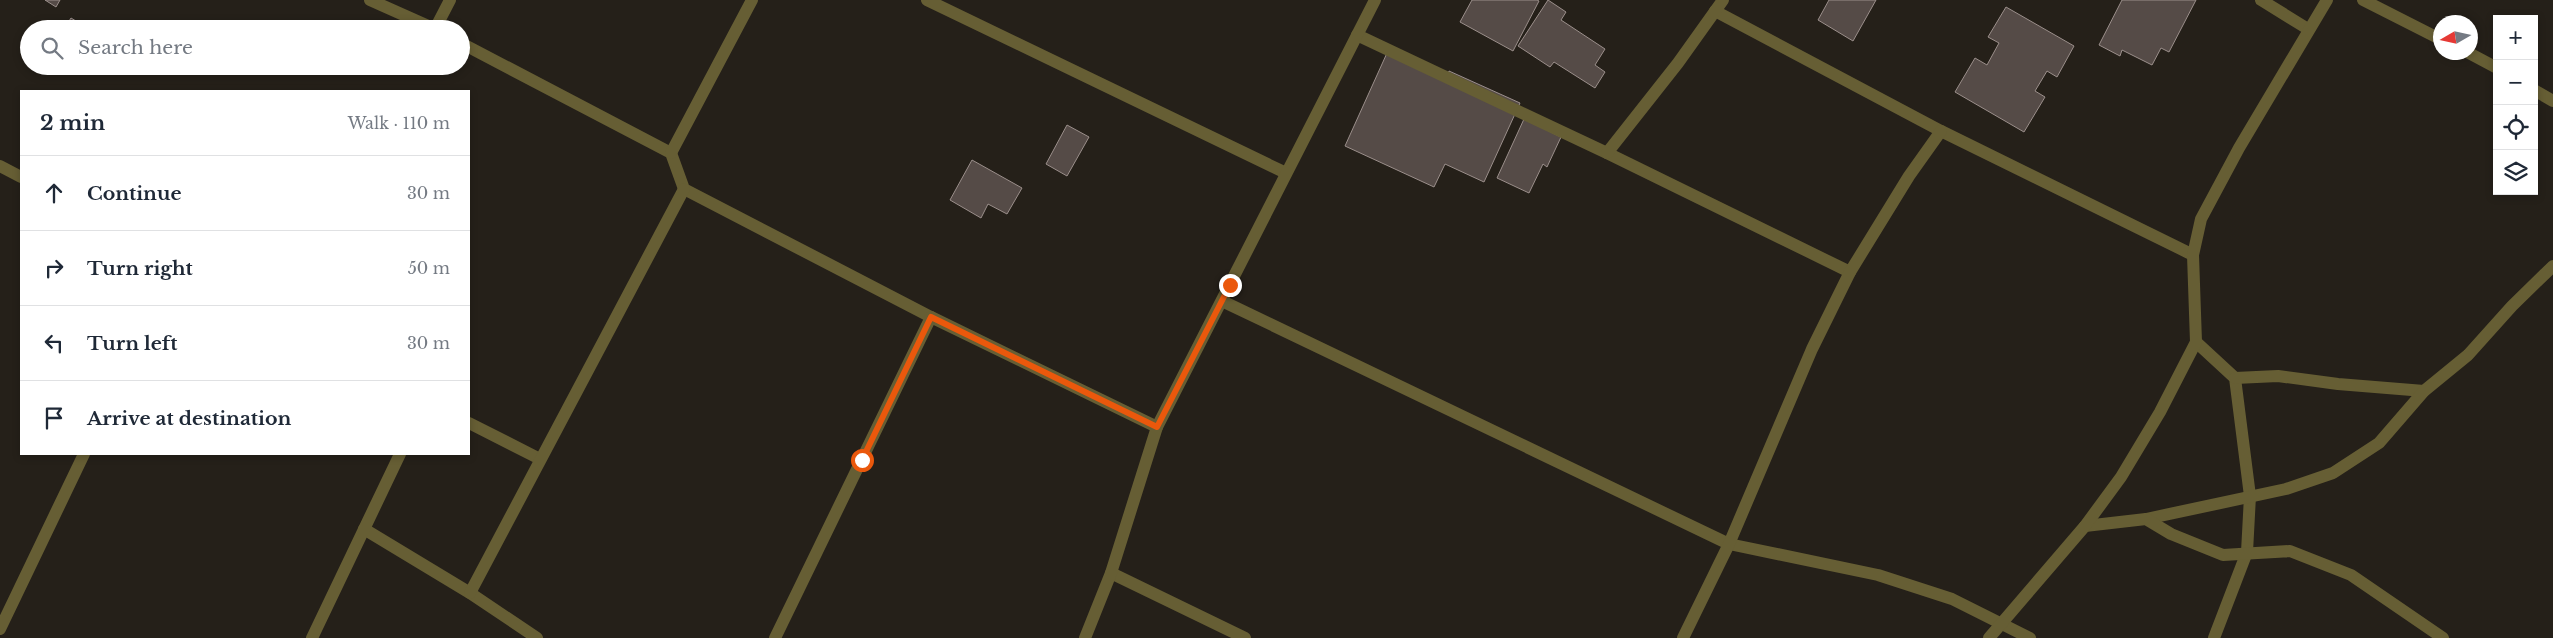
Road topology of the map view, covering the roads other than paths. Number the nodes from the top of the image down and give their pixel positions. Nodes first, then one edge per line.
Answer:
1 (370, 0) edge
2 (450, 0) edge
3 (752, 0) edge
4 (927, 0) edge
5 (1375, 0) edge
6 (1723, 0) edge
7 (2261, 0) edge
8 (2327, 0) edge
9 (2362, 0) edge
10 (1715, 11) junction
11 (415, 20) edge
12 (440, 20) edge
13 (2308, 28) junction
14 (1357, 35) junction
15 (2433, 36) edge
16 (470, 48) edge
17 (2478, 58) edge
18 (2493, 66) edge
19 (2538, 92) edge
20 (2553, 101) edge
21 (1940, 131) junction
22 (1607, 152) junction
23 (671, 153) junction
24 (0, 166) edge
25 (1286, 173) junction
26 (20, 176) edge
27 (684, 189) junction
28 (2193, 254) junction
29 (2553, 266) edge
30 (1850, 272) junction
31 (1222, 301) junction
32 (931, 317) junction
33 (2196, 342) junction
34 (2235, 378) junction
35 (2424, 391) junction
36 (470, 424) edge
37 (1157, 427) junction
38 (84, 455) edge
39 (400, 455) edge
40 (540, 459) junction
41 (2250, 496) junction
42 (2146, 519) junction
43 (2085, 526) junction
44 (364, 529) junction
45 (1730, 544) junction
46 (2247, 552) junction
47 (1111, 573) junction
48 (470, 593) junction
49 (2003, 623) junction
50 (0, 629) edge
51 (312, 638) edge
52 (537, 638) edge
53 (775, 638) edge
54 (1085, 638) edge
55 (1245, 638) edge
56 (1684, 638) edge
57 (1988, 638) edge
58 (2030, 638) edge
59 (2214, 638) edge
60 (2443, 638) edge

1 - 11 street
2 - 12 street
3 - 23 street
4 - 25 street
5 - 14 street
6 - 10 street
7 - 13 street
8 - 13 street
9 - 15 street
10 - 21 street
10 - 22 street
13 - 28 street
14 - 22 street
14 - 25 street
16 - 23 street
17 - 18 street
19 - 20 street
21 - 28 street
21 - 30 street
22 - 30 street
23 - 27 street
24 - 26 street
25 - 31 street
27 - 32 street
27 - 40 street
28 - 33 street
29 - 35 street
30 - 45 street
31 - 37 street
31 - 45 street
32 - 37 street
32 - 53 street
33 - 34 street
33 - 43 street
34 - 35 street
34 - 41 street
35 - 41 street
36 - 40 street
37 - 47 street
38 - 50 street
39 - 44 street
40 - 48 street
41 - 42 street
41 - 46 street
42 - 43 street
42 - 46 street
43 - 49 street
44 - 48 street
44 - 51 street
45 - 49 street
45 - 56 street
46 - 59 street
46 - 60 street
47 - 54 street
47 - 55 street
48 - 52 street
49 - 57 street
49 - 58 street

